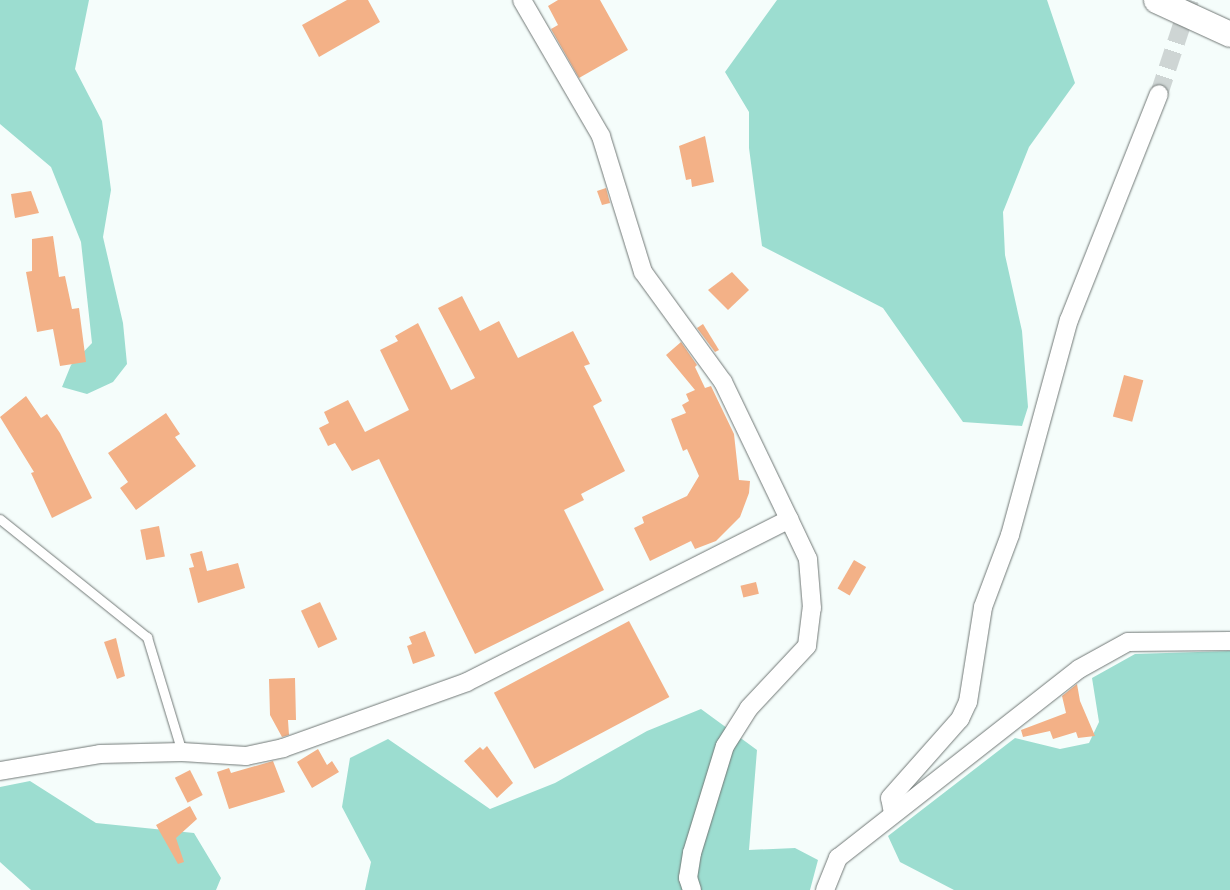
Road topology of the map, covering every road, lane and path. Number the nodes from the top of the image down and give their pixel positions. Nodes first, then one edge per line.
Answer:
1 (522, 0) edge
2 (1156, 0) edge
3 (1230, 34) edge
4 (1159, 94) tunnel mouth
5 (0, 519) edge
6 (789, 519) junction
7 (1230, 640) edge
8 (182, 752) junction
9 (0, 770) edge
10 (893, 813) junction
11 (692, 890) edge
12 (825, 890) edge

1 - 6 street
2 - 3 street
4 - 10 street
5 - 8 lane
6 - 8 street
6 - 11 street
7 - 10 street
8 - 9 street
10 - 12 street

